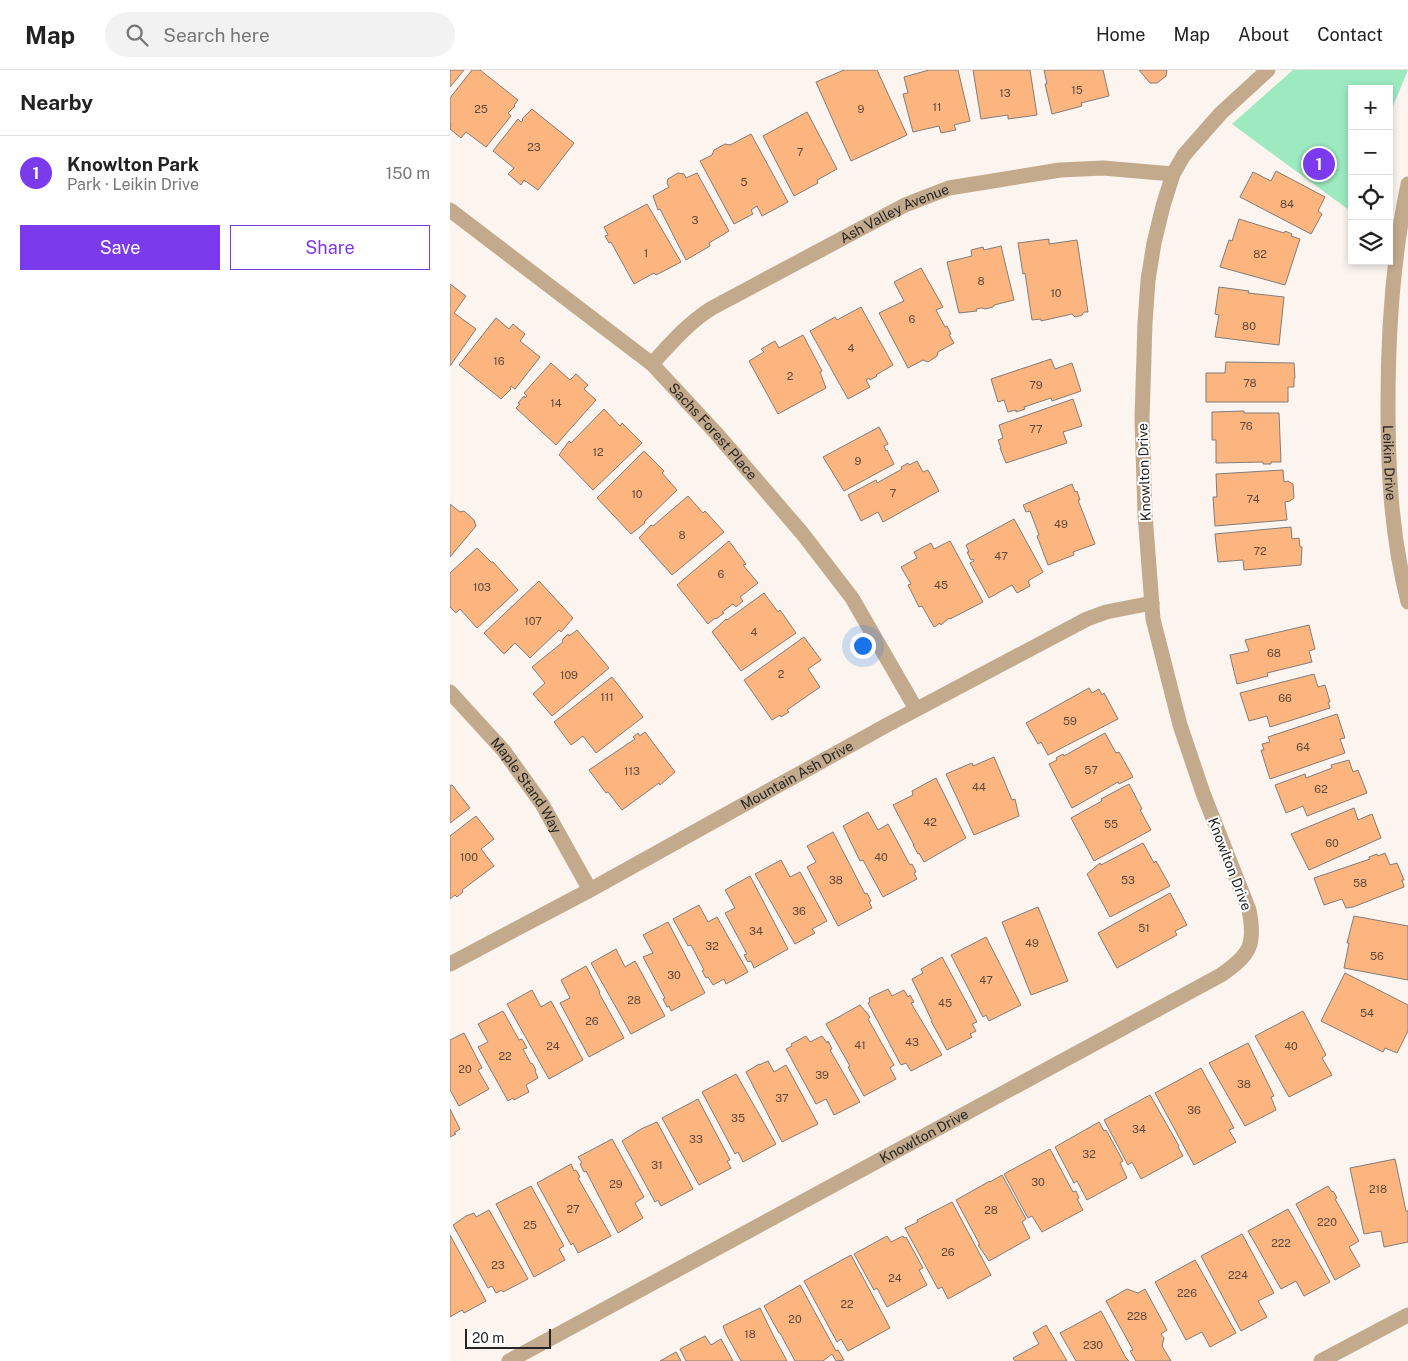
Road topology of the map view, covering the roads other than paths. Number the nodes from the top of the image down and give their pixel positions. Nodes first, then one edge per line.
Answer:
1 (1268, 70) edge
2 (1173, 174) junction
3 (1408, 184) edge
4 (450, 210) edge
5 (1408, 254) edge
6 (1390, 320) junction
7 (652, 364) junction
8 (1408, 602) edge
9 (1152, 603) junction
10 (450, 692) edge
11 (916, 709) junction
12 (590, 890) junction
13 (450, 964) edge
14 (1408, 1315) edge
15 (509, 1361) edge
16 (1321, 1361) edge

1 - 2 street, Knowlton Drive
2 - 7 street, Ash Valley Avenue
2 - 9 street, Knowlton Drive
3 - 6 street, Leikin Drive
4 - 7 street, Sachs Forest Place
5 - 6 street, Leikin Drive
6 - 8 street, Leikin Drive
7 - 11 street, Sachs Forest Place
9 - 11 street, Mountain Ash Drive
9 - 15 street, Knowlton Drive
10 - 12 street, Maple Stand Way
11 - 12 street, Mountain Ash Drive
12 - 13 street, Mountain Ash Drive
14 - 16 street

